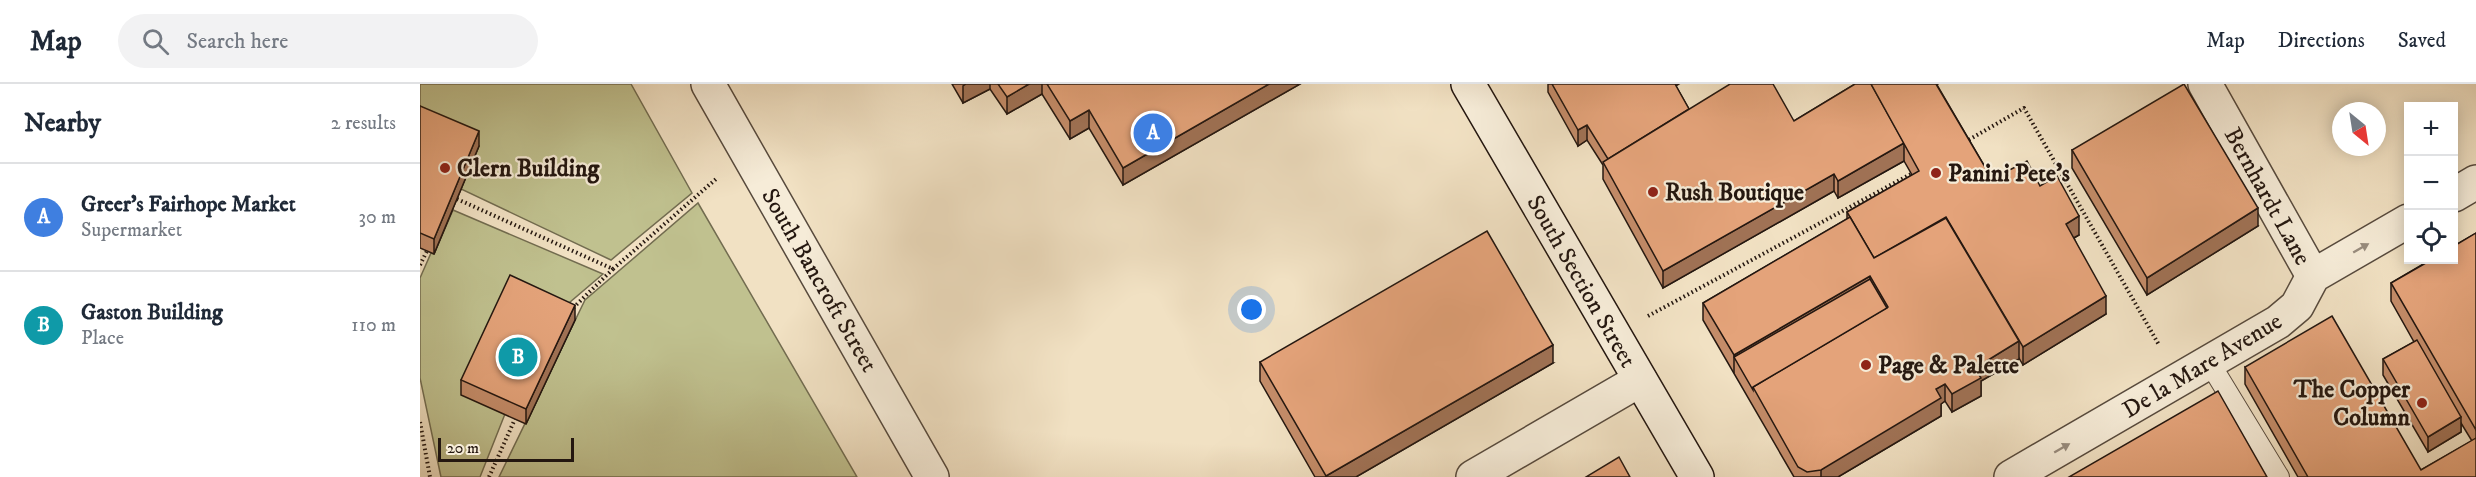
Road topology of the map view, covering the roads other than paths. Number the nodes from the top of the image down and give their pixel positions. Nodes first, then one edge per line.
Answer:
1 (2205, 84) edge
2 (710, 85) edge
3 (1472, 85) edge
4 (2476, 182) edge
5 (2458, 193) edge
6 (2404, 224) edge
7 (2313, 276) junction
8 (2210, 362) junction
9 (1640, 380) junction
10 (932, 477) edge
11 (1473, 477) edge
12 (1697, 477) edge
13 (2011, 477) edge
14 (2279, 477) edge

1 - 7 street, Bernhardt Lane
2 - 10 street, South Bancroft Street
3 - 9 street, South Section Street
4 - 5 street
7 -> 6 street
7 - 8 street, De la Mare Avenue
13 -> 8 street, De la Mare Avenue
8 - 14 lane
9 - 11 street
9 - 12 street, South Section Street

